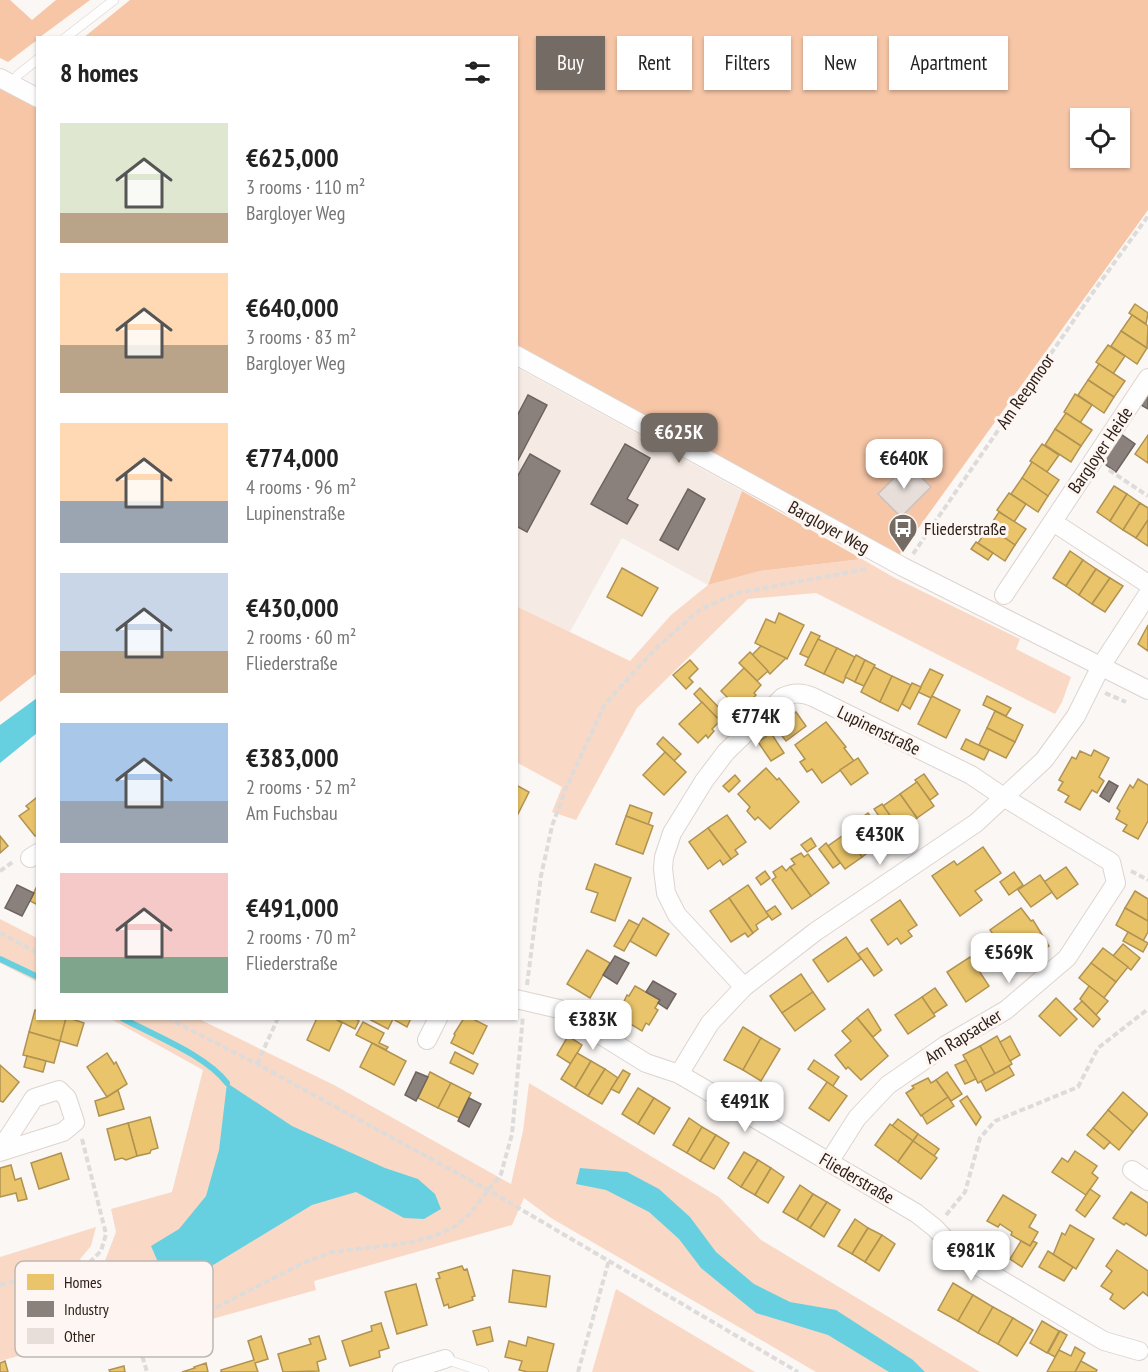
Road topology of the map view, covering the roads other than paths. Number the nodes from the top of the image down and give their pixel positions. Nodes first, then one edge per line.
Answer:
1 (114, 0) edge
2 (69, 36) edge
3 (36, 61) edge
4 (6, 81) edge
5 (36, 97) edge
6 (518, 356) edge
7 (1148, 378) edge
8 (1053, 522) junction
9 (1148, 584) edge
10 (1148, 594) edge
11 (1004, 595) dead end
12 (1101, 666) junction
13 (1148, 690) edge
14 (1005, 798) junction
15 (744, 987) junction
16 (520, 1000) edge
17 (437, 1020) edge
18 (427, 1040) dead end
19 (679, 1074) junction
20 (0, 1151) edge
21 (829, 1162) junction
22 (1132, 1170) dead end
23 (1148, 1181) edge
24 (1145, 1353) edge
25 (445, 1359) joint
26 (402, 1372) edge
27 (484, 1372) edge

1 - 2 lane
3 - 4 lane
4 - 5 street
6 - 12 street, Bargloyer Weg
7 - 8 street, Bargloyer Heide
8 - 9 street
8 - 11 street, Bargloyer Heide
10 - 12 street
12 - 13 street, Bargloyer Weg
12 - 14 street
14 - 15 street
14 - 15 street, Lupinenstraße
14 - 21 street, Am Rapsacker
15 - 19 street
16 - 19 street, Fliederstraße
17 - 18 street
19 - 21 street, Fliederstraße
20 - 20 street
21 - 24 street, Fliederstraße
22 - 23 street
25 - 26 street
25 - 27 lane

